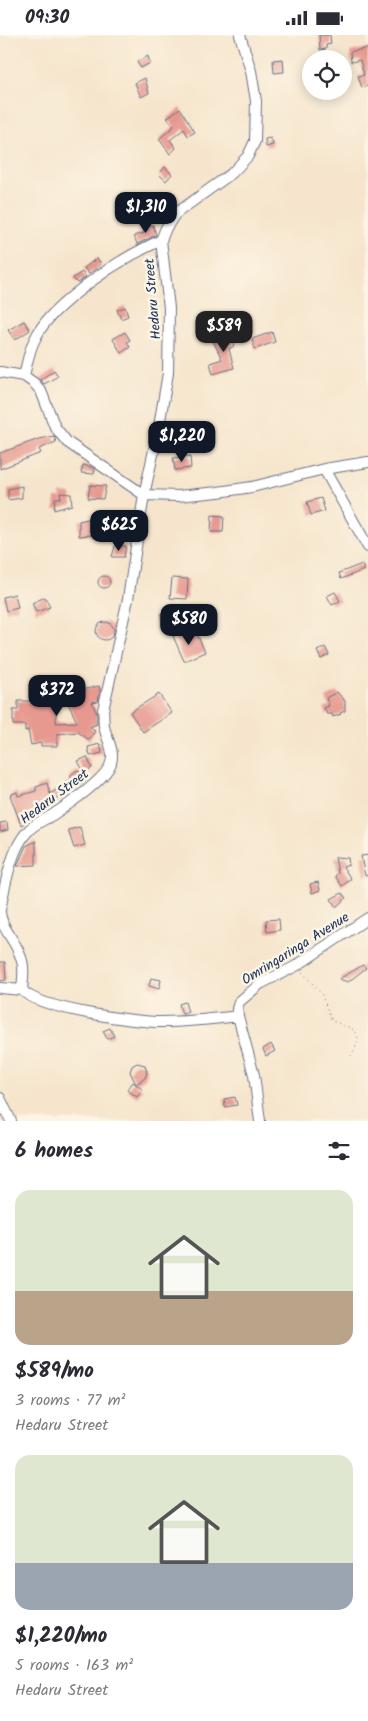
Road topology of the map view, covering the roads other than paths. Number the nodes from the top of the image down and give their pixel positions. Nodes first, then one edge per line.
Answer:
1 (240, 35) edge
2 (161, 240) junction
3 (0, 372) edge
4 (24, 376) junction
5 (368, 462) edge
6 (324, 469) junction
7 (144, 495) junction
8 (368, 547) edge
9 (0, 911) edge
10 (368, 917) edge
11 (0, 988) edge
12 (22, 990) junction
13 (238, 1016) junction
14 (0, 1098) edge
15 (11, 1121) edge
16 (260, 1121) edge

1 - 2 street, Hedaru Street
2 - 4 street
2 - 7 street, Hedaru Street
3 - 4 street
4 - 7 street
5 - 6 street
6 - 7 street
6 - 8 street
7 - 9 street, Hedaru Street
9 - 12 street, Hedaru Street
10 - 13 street, Omringaringa Avenue
11 - 12 street
12 - 13 street
13 - 16 street
14 - 15 street

